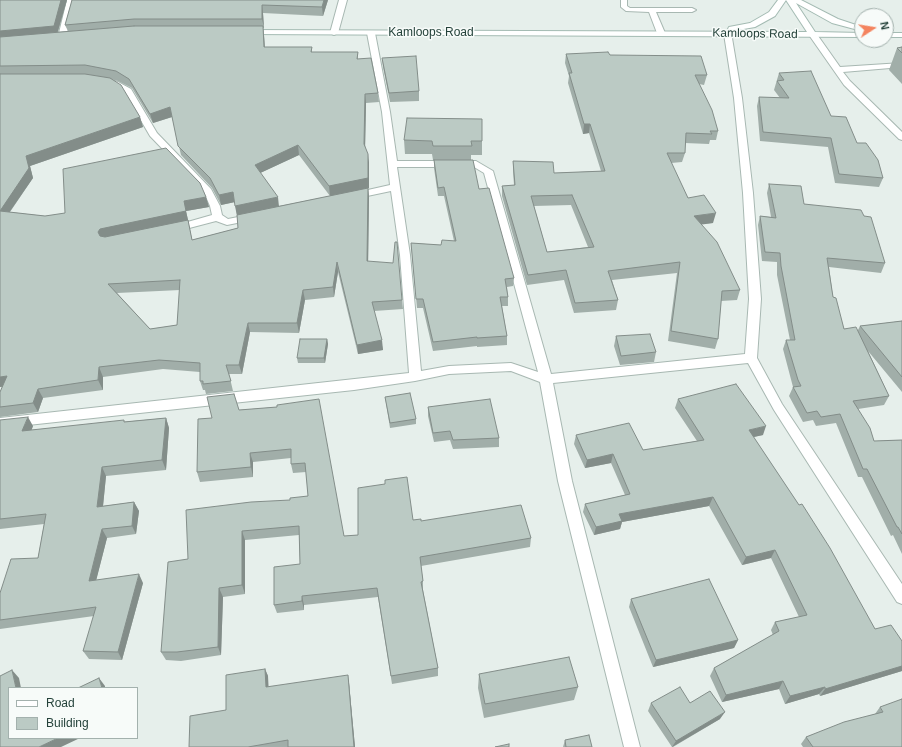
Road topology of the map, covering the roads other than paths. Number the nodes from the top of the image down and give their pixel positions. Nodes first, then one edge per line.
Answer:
1 (70, 0) edge
2 (343, 0) edge
3 (624, 0) edge
4 (782, 0) edge
5 (790, 0) edge
6 (796, 0) edge
7 (652, 10) junction
8 (692, 10) dead end
9 (854, 27) edge
10 (239, 32) edge
11 (334, 33) junction
12 (371, 33) junction
13 (661, 33) junction
14 (689, 33) junction
15 (728, 34) junction
16 (812, 35) junction
17 (854, 35) edge
18 (62, 37) edge
19 (902, 65) edge
20 (837, 70) junction
21 (102, 81) edge
22 (902, 138) edge
23 (392, 164) junction
24 (395, 187) junction
25 (341, 199) edge
26 (264, 215) edge
27 (217, 217) junction
28 (160, 231) edge
29 (751, 358) junction
30 (416, 377) junction
31 (546, 379) junction
32 (0, 423) edge
33 (902, 597) edge
34 (632, 747) edge

1 - 18 street
2 - 11 street
3 - 7 lane
4 - 14 street
5 - 16 street
6 - 9 street
7 - 8 lane
7 - 13 lane
10 - 11 street, Kamloops Road
11 - 12 street, Kamloops Road
12 - 13 street, Kamloops Road
12 - 23 street
13 - 14 street, Kamloops Road
14 - 15 street, Kamloops Road
15 - 16 street, Kamloops Road
15 - 29 street
16 - 17 street, Kamloops Road
16 - 20 lane
19 - 20 lane
20 - 22 lane
21 - 27 street
23 - 24 street
23 - 31 street
24 - 25 street
24 - 30 street
26 - 27 street
27 - 28 street
29 - 31 street
29 - 33 street
30 - 31 street
30 - 32 street
31 - 34 street

